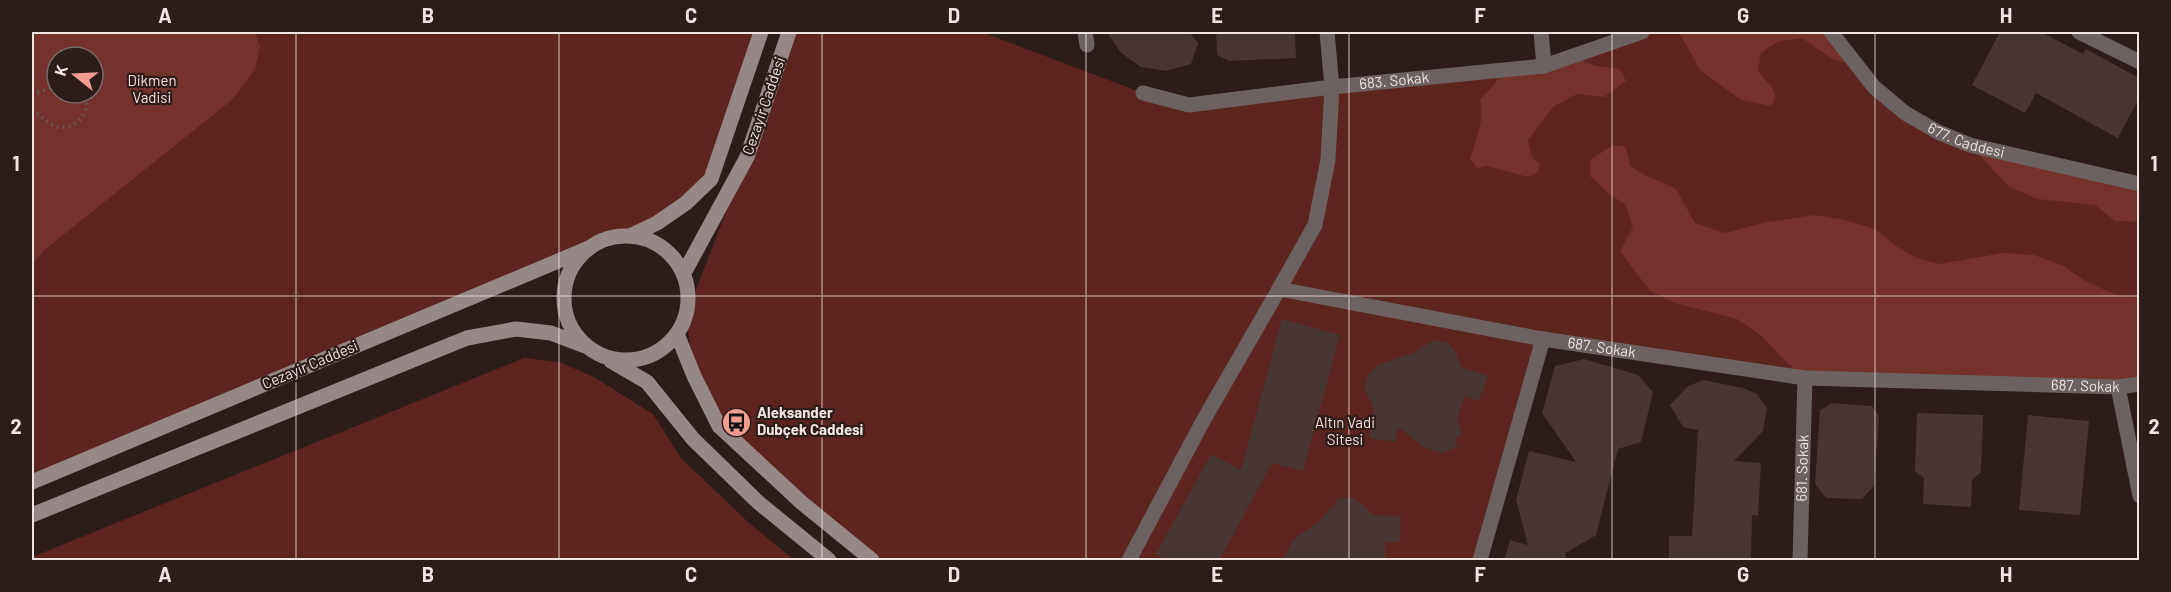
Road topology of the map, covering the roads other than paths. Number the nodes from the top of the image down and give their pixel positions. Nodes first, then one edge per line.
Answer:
1 (761, 32) edge
2 (789, 32) edge
3 (1327, 32) edge
4 (1540, 32) edge
5 (1642, 32) edge
6 (1831, 32) edge
7 (2079, 32) edge
8 (2139, 62) edge
9 (1544, 66) junction
10 (1332, 87) junction
11 (1143, 93) dead end
12 (2139, 184) edge
13 (630, 236) junction
14 (589, 248) junction
15 (684, 273) junction
16 (1279, 289) junction
17 (677, 334) junction
18 (1543, 339) junction
19 (585, 346) junction
20 (603, 357) junction
21 (1805, 378) junction
22 (2139, 384) edge
23 (2118, 387) junction
24 (32, 482) edge
25 (2139, 496) edge
26 (32, 515) edge
27 (829, 561) edge
28 (872, 561) edge
29 (1129, 561) edge
30 (1480, 561) edge
31 (1800, 561) edge

1 - 13 main road, Cezayir Caddesi
2 - 15 main road, Cezayir Caddesi
3 - 10 street
4 - 9 street
5 - 9 street, 683. Sokak
6 - 12 street, 677. Caddesi
7 - 8 street
9 - 10 street, 683. Sokak
10 - 11 street, 683. Sokak
10 - 16 street
13 - 14 main road
13 - 15 main road
14 - 19 main road
14 - 24 main road, Cezayir Caddesi
15 - 17 main road
16 - 18 street, 687. Sokak
16 - 29 street
17 - 20 main road
17 - 28 main road
18 - 21 street, 687. Sokak
18 - 30 street
19 - 20 main road
19 - 26 main road
20 - 27 main road
21 - 23 street, 687. Sokak
21 - 31 street, 681. Sokak
22 - 23 street, 687. Sokak
23 - 25 street

